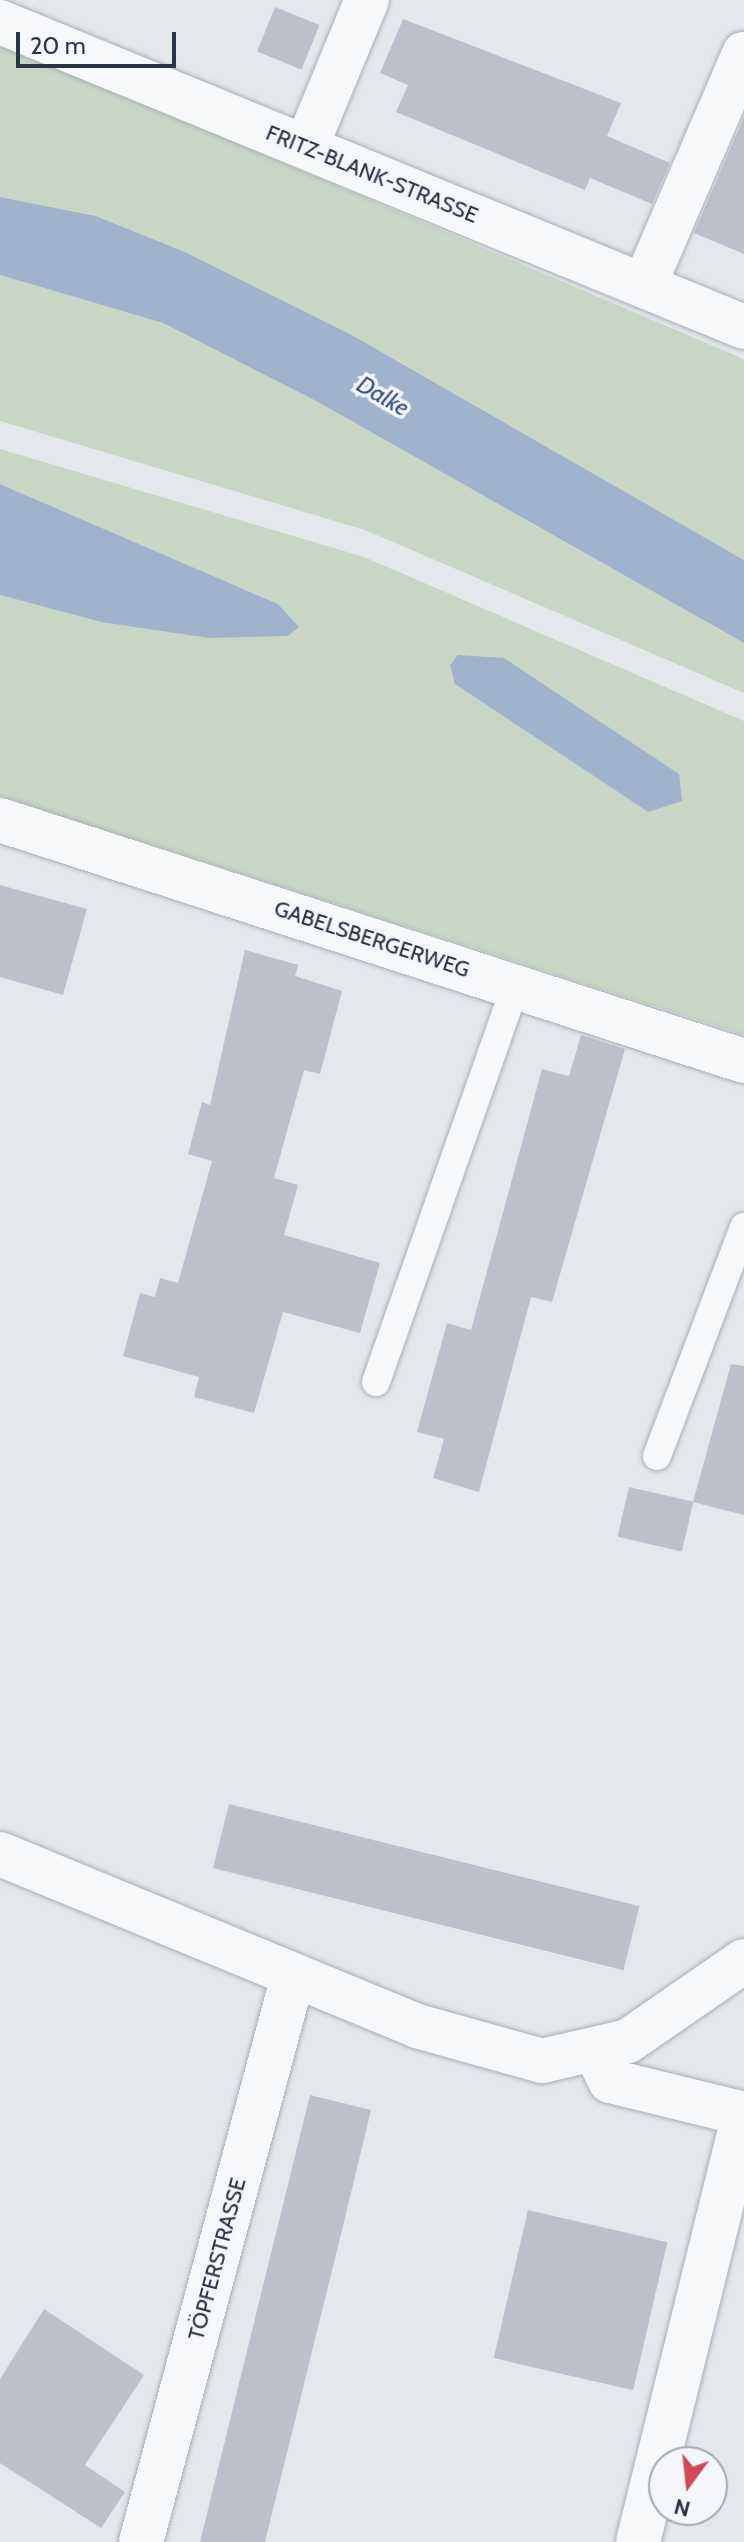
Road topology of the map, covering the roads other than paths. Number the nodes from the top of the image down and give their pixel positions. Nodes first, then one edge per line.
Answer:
1 (367, 0) edge
2 (0, 22) edge
3 (744, 54) edge
4 (306, 147) junction
5 (644, 286) junction
6 (744, 327) edge
7 (0, 820) edge
8 (516, 985) junction
9 (744, 1061) edge
10 (744, 1227) edge
11 (376, 1382) dead end
12 (657, 1456) dead end
13 (0, 1854) edge
14 (744, 1961) edge
15 (293, 1976) junction
16 (596, 2052) junction
17 (744, 2114) edge
18 (141, 2542) edge
19 (638, 2542) edge

1 - 4 street
2 - 4 street, FRITZ-BLANK-STRASSE
3 - 5 street
4 - 5 street, FRITZ-BLANK-STRASSE
5 - 6 street, FRITZ-BLANK-STRASSE
7 - 8 street, GABELSBERGERWEG
8 - 9 street, GABELSBERGERWEG
8 - 11 lane
10 - 12 lane
13 - 15 street
14 - 16 street
15 - 16 street
15 - 18 street, TÖPFERSTRASSE
16 - 17 street
17 - 19 street

